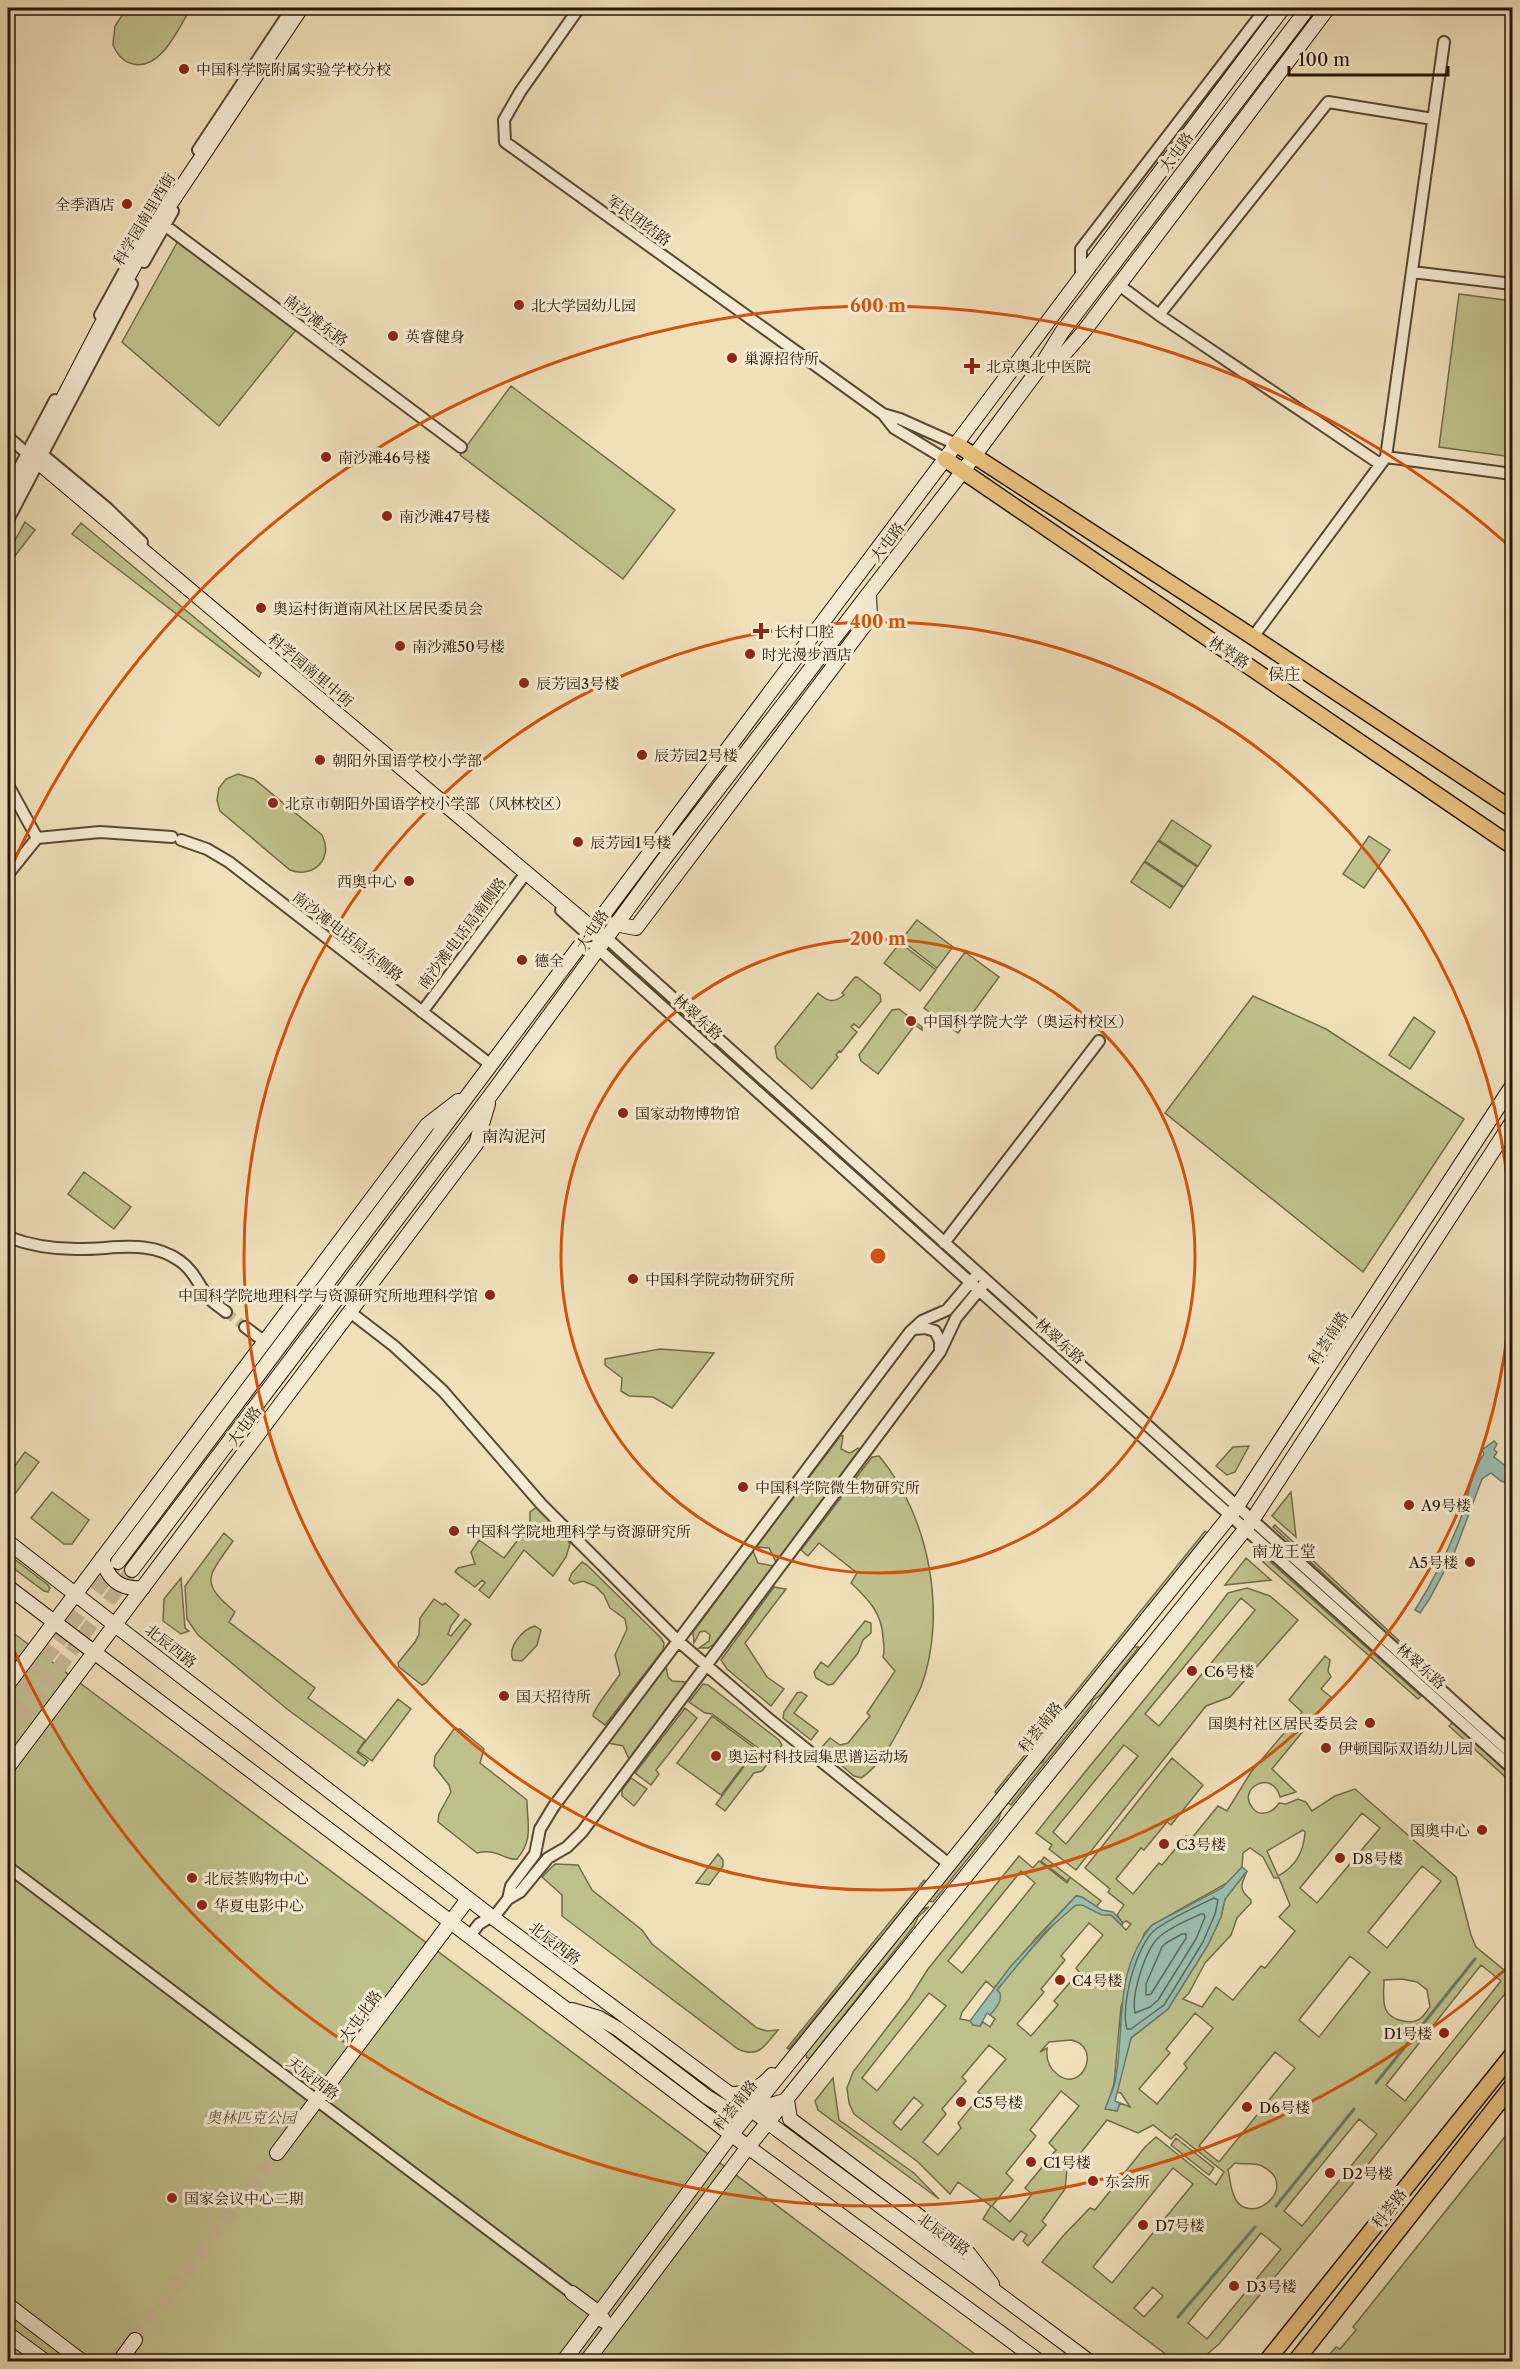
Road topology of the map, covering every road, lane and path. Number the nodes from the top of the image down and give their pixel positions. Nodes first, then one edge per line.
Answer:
1 (292, 8) edge
2 (301, 8) edge
3 (308, 8) edge
4 (579, 8) edge
5 (1266, 8) edge
6 (1283, 8) edge
7 (1308, 8) edge
8 (1328, 8) edge
9 (1444, 42) dead end
10 (1433, 119) junction
11 (1206, 140) junction
12 (1220, 151) junction
13 (159, 221) junction
14 (1412, 272) junction
15 (1082, 277) junction
16 (1512, 284) edge
17 (1119, 285) junction
18 (1159, 315) junction
19 (1041, 366) junction
20 (883, 414) junction
21 (8, 437) edge
22 (956, 444) junction
23 (461, 447) dead end
24 (975, 455) junction
25 (34, 456) junction
26 (945, 459) junction
27 (1383, 461) junction
28 (963, 471) junction
29 (1005, 474) junction
30 (1512, 474) edge
31 (8, 489) edge
32 (993, 491) junction
33 (8, 505) edge
34 (8, 520) edge
35 (868, 593) junction
36 (1253, 637) junction
37 (8, 785) edge
38 (1512, 809) edge
39 (37, 838) junction
40 (1512, 846) edge
41 (8, 874) edge
42 (525, 875) junction
43 (591, 931) junction
44 (606, 938) junction
45 (422, 1012) junction
46 (1099, 1041) dead end
47 (491, 1065) junction
48 (1512, 1086) edge
49 (471, 1091) junction
50 (490, 1096) junction
51 (1512, 1122) edge
52 (8, 1237) edge
53 (944, 1243) junction
54 (979, 1281) junction
55 (226, 1312) tunnel mouth
56 (350, 1312) junction
57 (245, 1327) tunnel mouth
58 (914, 1329) junction
59 (265, 1342) junction
60 (940, 1352) junction
61 (1242, 1516) junction
62 (8, 1542) edge
63 (102, 1558) junction
64 (118, 1562) tunnel mouth
65 (132, 1570) tunnel mouth
66 (8, 1587) edge
67 (142, 1588) junction
68 (75, 1594) junction
69 (54, 1622) junction
70 (115, 1624) junction
71 (678, 1641) junction
72 (93, 1653) junction
73 (705, 1665) junction
74 (8, 1684) edge
75 (1512, 1754) edge
76 (8, 1767) edge
77 (1512, 1768) edge
78 (539, 1836) junction
79 (560, 1852) junction
80 (950, 1865) junction
81 (8, 1867) edge
82 (468, 1899) junction
83 (508, 1899) junction
84 (491, 1916) junction
85 (451, 1923) junction
86 (469, 1938) junction
87 (861, 1975) junction
88 (561, 2006) junction
89 (798, 2054) junction
90 (1512, 2055) edge
91 (814, 2066) junction
92 (1512, 2086) edge
93 (730, 2094) junction
94 (787, 2100) junction
95 (316, 2101) junction
96 (751, 2111) junction
97 (768, 2123) junction
98 (731, 2135) junction
99 (799, 2146) junction
100 (748, 2148) junction
101 (720, 2150) junction
102 (277, 2153) tunnel mouth
103 (572, 2293) joint
104 (1000, 2295) junction
105 (8, 2304) edge
106 (599, 2313) junction
107 (619, 2318) junction
108 (610, 2331) junction
109 (8, 2334) edge
110 (135, 2340) tunnel mouth
111 (46, 2361) edge
112 (83, 2361) edge
113 (119, 2361) edge
114 (563, 2361) edge
115 (586, 2361) edge
116 (1040, 2361) edge
117 (1090, 2361) edge
118 (1266, 2361) edge
119 (1294, 2361) edge

1 - 13 street
2 - 13 street, 科学园南里西街
3 - 13 street
4 - 20 street, 军民团结路
5 - 15 street
6 - 15 street, 大屯路
7 - 11 street, 大屯路
8 - 12 street
9 - 10 street
10 - 14 street
10 - 18 street
11 - 12 street
11 - 19 street, 大屯路
12 - 17 street
13 - 23 street, 南沙滩东路
13 - 25 street, 科学园南里西街
14 - 16 street
14 - 27 street
15 - 22 street, 大屯路
17 - 18 street
17 - 19 street
18 - 27 street
19 - 24 street, 大屯路
20 - 22 street, 军民团结路
20 - 26 street, 军民团结路
21 - 25 street, 科学园南里中街
22 - 24 main road, 林萃路
22 - 26 street, 大屯路
24 - 28 street, 大屯路
24 - 29 main road, 林萃路
25 - 31 street
25 - 33 street, 科学园南里西街
25 - 34 street
25 - 42 street, 科学园南里中街
25 - 43 street
26 - 28 main road, 林萃路
26 - 43 street, 大屯路
27 - 30 street
27 - 36 street
28 - 32 main road, 林萃路
28 - 35 street, 大屯路
29 - 32 main road
29 - 36 main road, 林萃路
32 - 40 main road, 林萃路
35 - 44 street, 大屯路
35 - 44 street
36 - 38 main road, 林萃路
37 - 39 street
39 - 41 street
39 - 45 street, 南沙滩电话局东侧路
42 - 43 street, 科学园南里中街
42 - 45 street, 南沙滩电话局南侧路
43 - 44 street
43 - 47 street, 大屯路
44 - 50 street, 大屯路
44 - 53 street, 林翠东路
44 - 54 street, 林翠东路
45 - 47 street, 南沙滩电话局东侧路
46 - 53 street
47 - 49 street, 大屯路
48 - 61 street, 科荟南路
49 - 59 street, 大屯路
49 - 64 street, 大屯路
50 - 56 street, 大屯路
50 - 65 street, 大屯路
51 - 61 street, 科荟南路
52 - 55 street
53 - 54 street, 林翠东路
54 - 58 street
54 - 60 street
54 - 61 street, 林翠东路
56 - 67 street, 大屯路
56 - 71 street
57 - 59 street
58 - 60 street
58 - 71 street
59 - 63 street, 大屯路
60 - 73 street
61 - 75 street, 林翠东路
61 - 77 street, 林翠东路
61 - 80 street, 科荟南路
61 - 91 street, 科荟南路
62 - 68 street, 北辰西路
63 - 67 street
63 - 68 street, 大屯路
66 - 69 street
67 - 70 street, 大屯路
68 - 69 street, 大屯路
68 - 70 street, 北辰西路
69 - 72 street
69 - 74 street, 大屯路
70 - 72 street, 大屯路
70 - 82 street, 北辰西路
71 - 73 street
71 - 78 street
72 - 76 street, 大屯路
72 - 85 street
73 - 79 street
73 - 80 street
78 - 79 street
78 - 83 street
79 - 83 street
80 - 87 street, 科荟南路
81 - 95 street, 天辰西路
82 - 84 street, 北辰西路
82 - 85 street, 大屯北路
83 - 84 street
84 - 86 street
84 - 93 street, 北辰西路
85 - 86 street
85 - 95 street, 大屯北路
86 - 88 street
87 - 89 street, 科荟南路
87 - 93 street
88 - 94 street
88 - 98 street
89 - 91 street
89 - 96 street, 科荟南路
90 - 118 main road, 科荟路
91 - 94 street, 科荟南路
92 - 119 main road, 科荟路
93 - 96 street, 北辰西路
94 - 97 street, 科荟南路
94 - 104 street
95 - 102 street, 大屯北路
95 - 103 street, 天辰西路
96 - 97 street, 北辰西路
96 - 98 street, 科荟南路
97 - 99 street, 北辰西路
97 - 100 street, 科荟南路
98 - 100 street
98 - 101 street, 科荟南路
99 - 101 street
99 - 104 street, 北辰西路
100 - 107 street, 科荟南路
100 - 116 street
101 - 106 street, 科荟南路
103 - 106 street, 天辰西路
104 - 117 street, 北辰西路
105 - 112 street
106 - 107 street, 天辰西路
106 - 108 street, 天辰西路
106 - 114 street, 科荟南路
107 - 108 street, 科荟南路
108 - 115 street, 科荟南路
109 - 111 street
110 - 113 street

